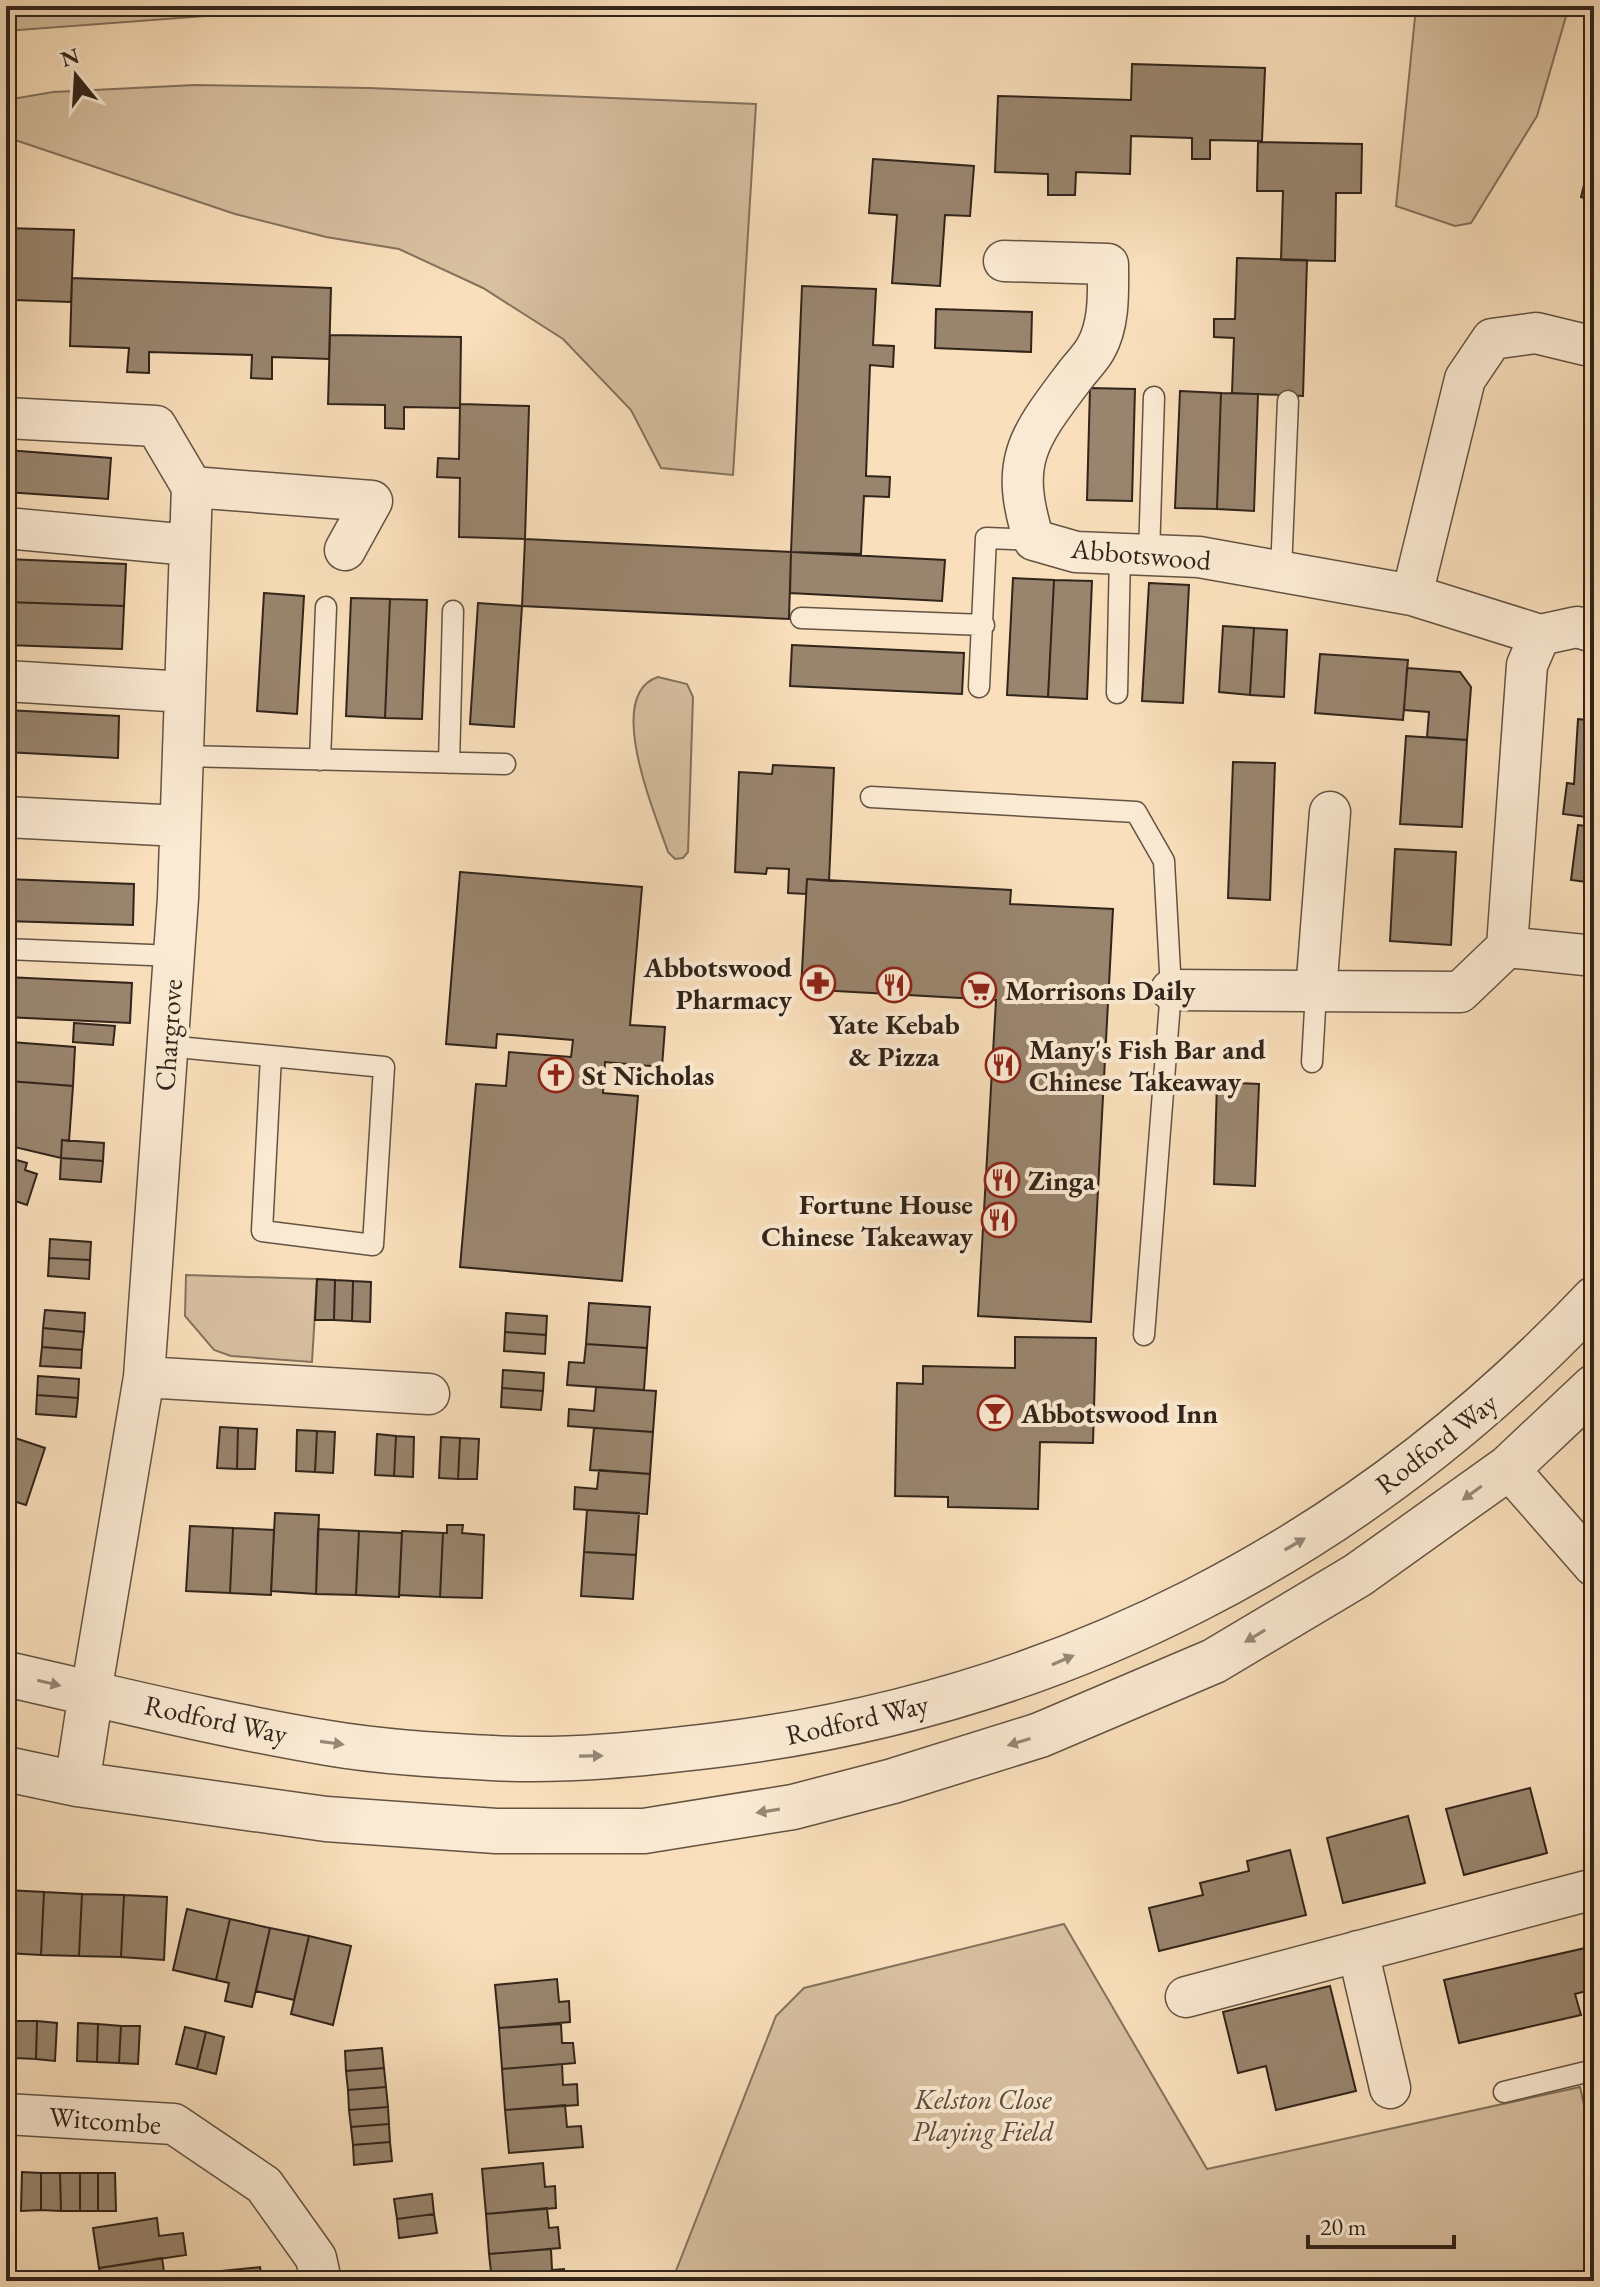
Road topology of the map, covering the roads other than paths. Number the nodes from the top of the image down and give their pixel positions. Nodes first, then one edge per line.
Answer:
1 (1004, 261) dead end
2 (1594, 347) edge
3 (1154, 397) dead end
4 (1288, 401) dead end
5 (6, 418) edge
6 (192, 487) junction
7 (6, 528) edge
8 (1034, 540) junction
9 (190, 545) junction
10 (345, 550) dead end
11 (1135, 555) junction
12 (1281, 572) junction
13 (1412, 595) junction
14 (326, 607) dead end
15 (453, 611) dead end
16 (801, 618) dead end
17 (984, 625) junction
18 (1594, 632) edge
19 (1540, 635) junction
20 (6, 681) edge
21 (979, 687) dead end
22 (185, 692) junction
23 (1117, 693) dead end
24 (183, 756) junction
25 (320, 760) junction
26 (449, 763) junction
27 (505, 764) dead end
28 (871, 797) dead end
29 (1330, 812) dead end
30 (6, 817) edge
31 (180, 826) junction
32 (1507, 947) junction
33 (6, 949) edge
34 (174, 956) junction
35 (1594, 956) edge
36 (1171, 990) junction
37 (1316, 992) junction
38 (167, 1046) junction
39 (271, 1056) junction
40 (1312, 1062) dead end
41 (1594, 1299) edge
42 (1144, 1335) dead end
43 (144, 1377) junction
44 (1594, 1387) edge
45 (429, 1394) dead end
46 (1508, 1468) junction
47 (1594, 1566) edge
48 (6, 1674) edge
49 (91, 1693) junction
50 (6, 1769) edge
51 (77, 1784) junction
52 (1594, 1889) edge
53 (1358, 1951) junction
54 (1186, 1997) dead end
55 (1594, 2070) edge
56 (1390, 2088) dead end
57 (1504, 2092) dead end
58 (6, 2114) edge
59 (321, 2281) edge

1 - 8 street, Abbotswood
2 - 13 street
3 - 11 lane
4 - 12 lane
5 - 6 street
6 - 9 street, Chargrove
6 - 10 street
7 - 9 street
8 - 11 street, Abbotswood
8 - 17 lane
9 - 22 street, Chargrove
11 - 12 street, Abbotswood
11 - 23 lane
12 - 13 street, Abbotswood
13 - 19 street, Abbotswood
14 - 25 lane
15 - 26 lane
16 - 17 lane
17 - 21 lane
18 - 19 street, Abbotswood
19 - 32 street
20 - 22 street
22 - 24 street, Chargrove
24 - 25 lane
24 - 31 street, Chargrove
25 - 26 lane
26 - 27 lane
28 - 36 lane
29 - 37 street
30 - 31 street
31 - 34 street, Chargrove
32 - 35 street
32 - 37 street
33 - 34 lane
34 - 38 street, Chargrove
36 - 37 street
36 - 42 lane
37 - 40 lane
38 - 39 lane
38 - 43 street, Chargrove
39 - 39 lane
49 -> 41 street, Rodford Way
43 - 45 street
43 - 49 street, Chargrove
44 - 46 street
46 - 47 street
46 -> 51 street
48 -> 49 street, Rodford Way
49 - 51 street
50 - 51 street
52 - 53 street
53 - 54 street
53 - 56 street
55 - 57 lane
58 - 59 street, Witcombe

